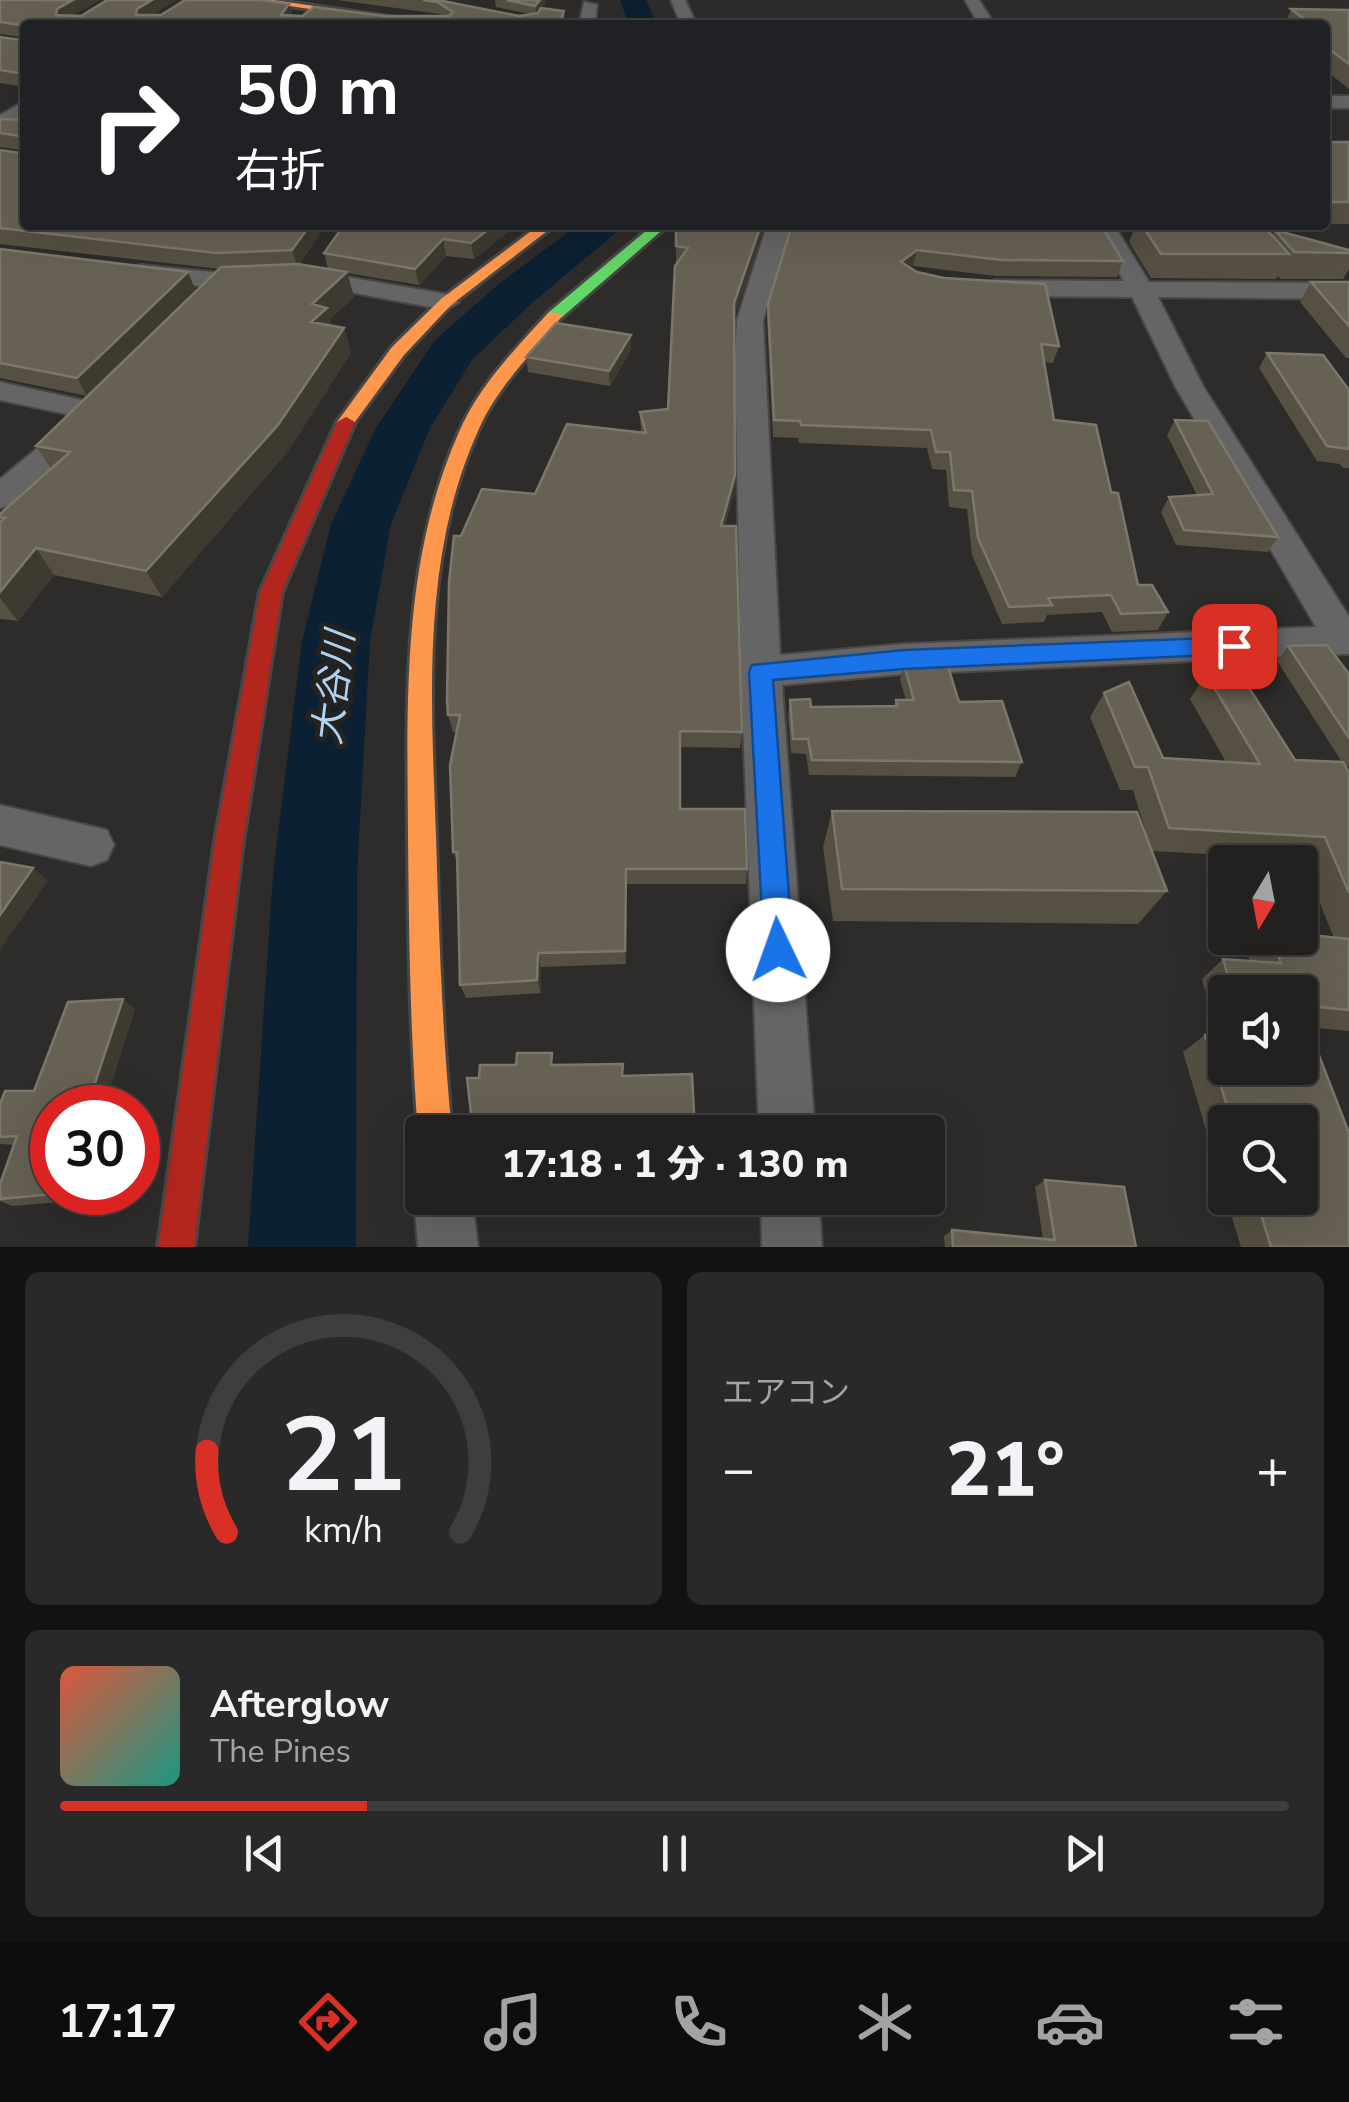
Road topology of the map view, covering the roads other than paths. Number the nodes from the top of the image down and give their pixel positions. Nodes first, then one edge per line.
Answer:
1 (253, 0) edge
2 (322, 4) edge
3 (588, 5) dead end
4 (301, 20) edge
5 (411, 20) edge
6 (587, 20) edge
7 (541, 230) edge
8 (656, 230) edge
9 (777, 230) edge
10 (1105, 230) edge
11 (326, 251) edge
12 (116, 270) edge
13 (306, 277) junction
14 (222, 281) junction
15 (963, 284) edge
16 (1140, 287) junction
17 (1349, 292) edge
18 (446, 302) junction
19 (196, 307) edge
20 (120, 385) edge
21 (0, 390) edge
22 (94, 411) junction
23 (0, 496) edge
24 (1347, 641) edge
25 (761, 672) junction
26 (0, 826) edge
27 (91, 845) dead end
28 (433, 1115) edge
29 (786, 1115) edge
30 (445, 1215) edge
31 (791, 1215) edge
32 (176, 1247) edge
33 (448, 1247) edge
34 (792, 1247) edge

1 - 2 street
2 - 4 street
2 - 5 street
3 - 6 street
7 - 18 street
8 - 28 street
9 - 25 street
10 - 16 street
11 - 13 street
12 - 14 street
13 - 14 street
13 - 18 street
14 - 19 street
15 - 16 street
16 - 17 street
16 - 24 street
18 - 32 street
20 - 22 street
21 - 22 street
22 - 23 street
24 - 25 street
25 - 29 street
26 - 27 street
30 - 33 street
31 - 34 street

